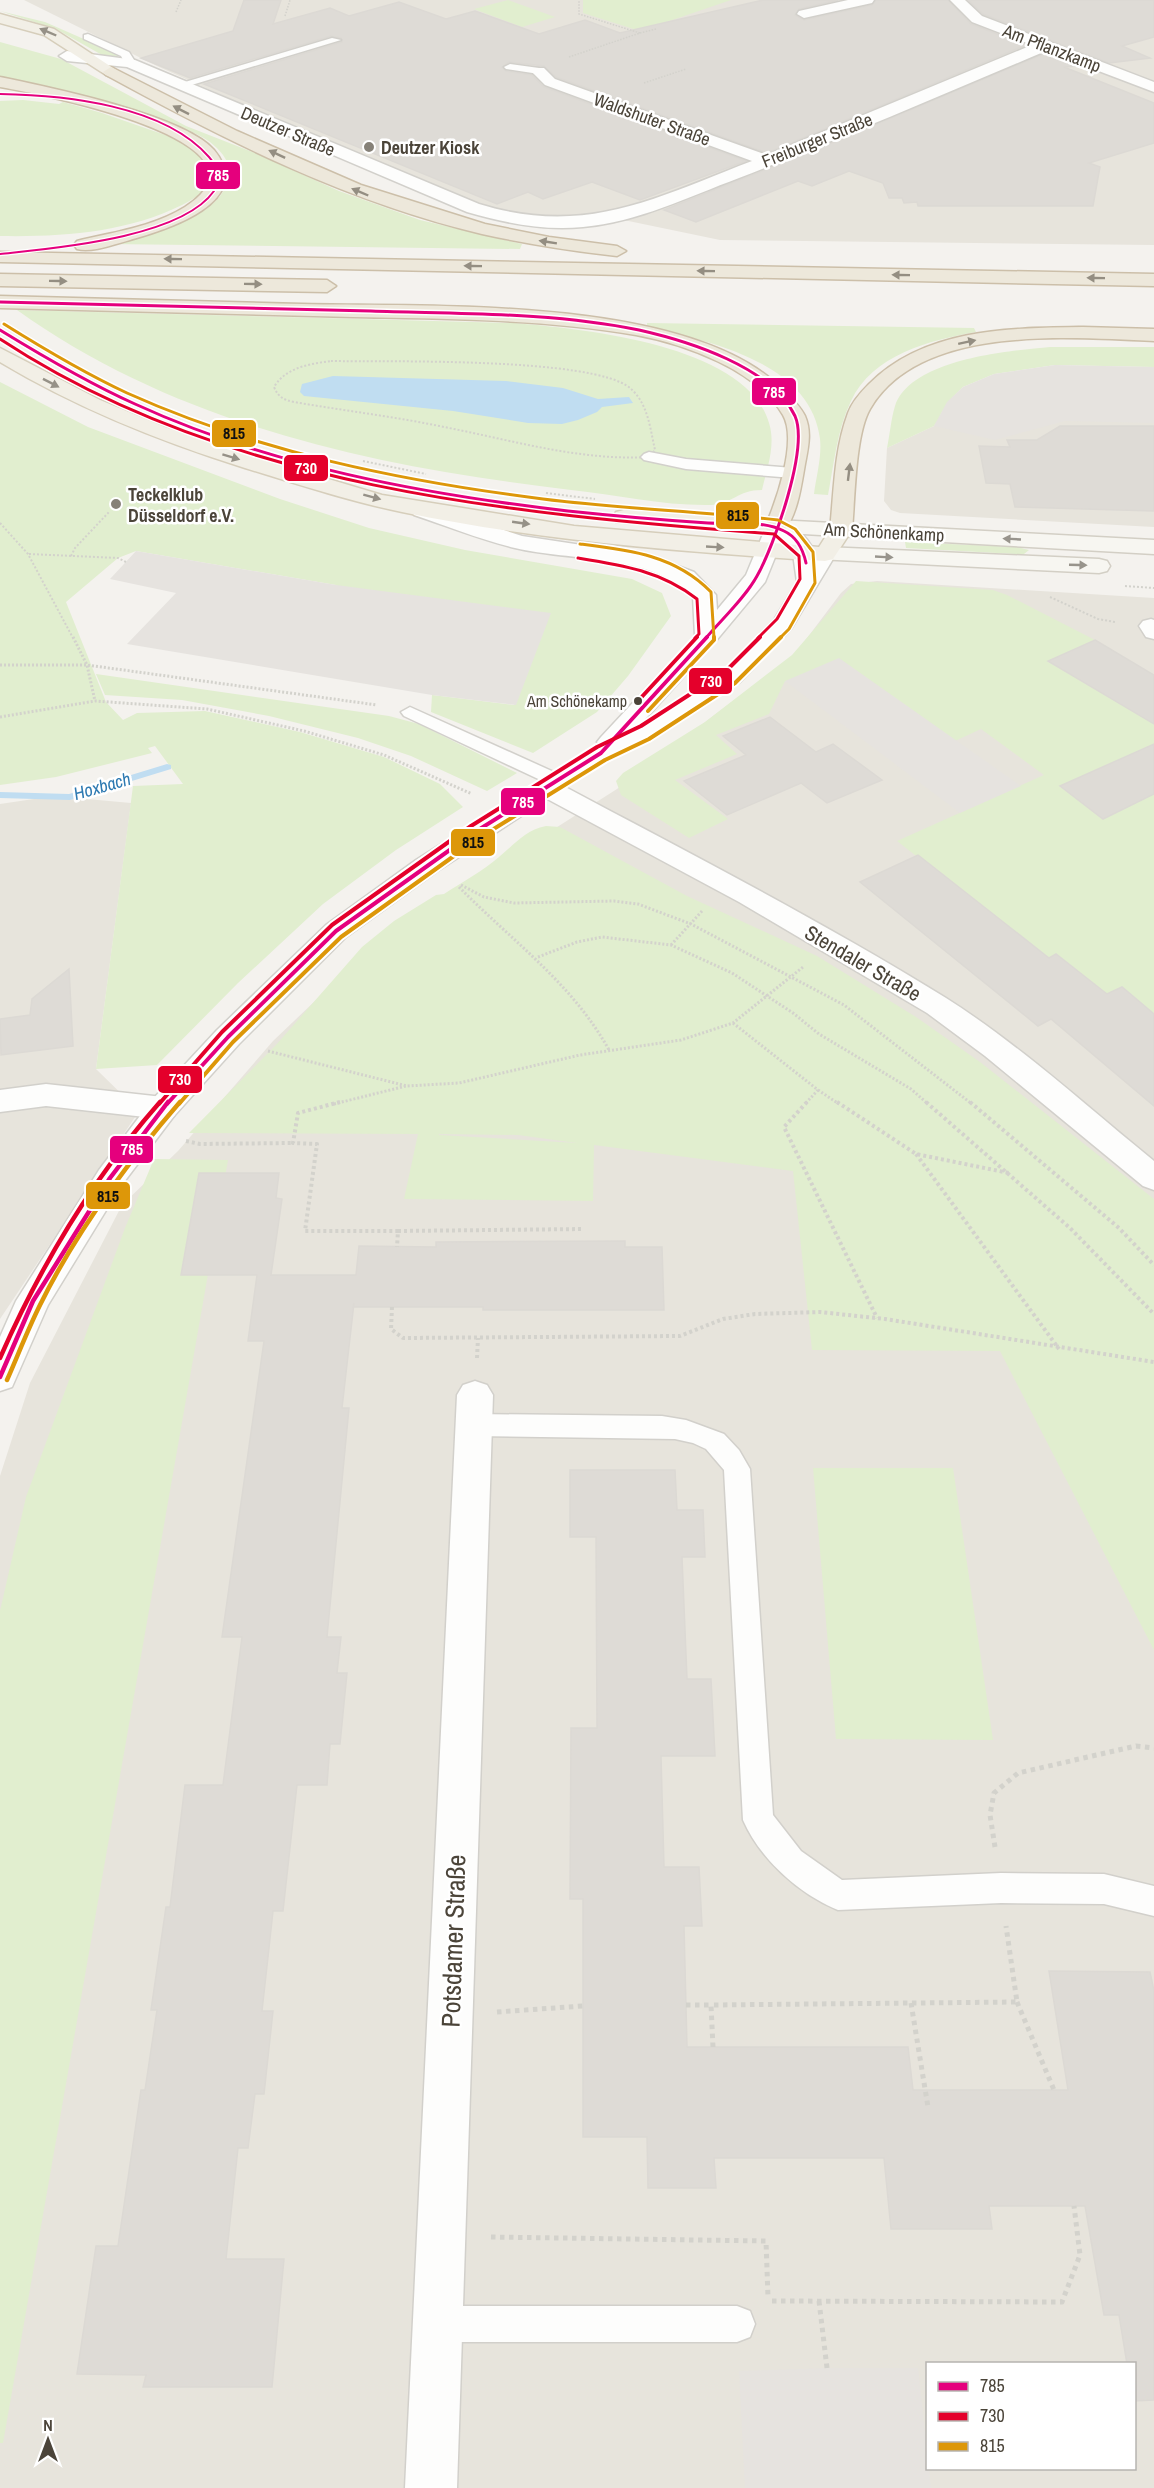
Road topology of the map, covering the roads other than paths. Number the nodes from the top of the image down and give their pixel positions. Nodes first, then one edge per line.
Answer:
1 (867, 0) edge
2 (957, 0) edge
3 (804, 14) dead end
4 (0, 18) edge
5 (88, 37) dead end
6 (336, 39) dead end
7 (41, 46) dead end
8 (1044, 46) junction
9 (67, 56) junction
10 (91, 58) junction
11 (130, 63) junction
12 (510, 67) dead end
13 (539, 71) joint
14 (111, 72) junction
15 (1154, 73) edge
16 (1125, 75) junction
17 (0, 82) edge
18 (181, 86) junction
19 (1154, 87) edge
20 (0, 94) edge
21 (98, 105) junction
22 (767, 161) junction
23 (586, 222) joint
24 (657, 254) junction
25 (0, 255) edge
26 (1154, 263) edge
27 (532, 268) junction
28 (0, 280) edge
29 (1154, 280) edge
30 (344, 286) dead end
31 (0, 302) edge
32 (0, 330) edge
33 (1154, 335) edge
34 (0, 354) edge
35 (649, 457) road end
36 (793, 473) junction
37 (422, 510) junction
38 (776, 527) junction
39 (841, 530) junction
40 (1154, 547) edge
41 (769, 550) junction
42 (815, 554) junction
43 (1154, 568) edge
44 (707, 638) junction
45 (410, 712) road end
46 (601, 753) junction
47 (552, 784) junction
48 (0, 1101) edge
49 (164, 1108) junction
50 (1154, 1178) edge
51 (0, 1377) edge
52 (475, 1410) joint
53 (1154, 1901) edge
54 (438, 2324) junction
55 (737, 2324) dead end
56 (431, 2488) edge

1 - 3 street
2 - 8 street, Am Pflanzkamp
10 -> 4 main road
5 - 11 lane, Deutzer Straße
6 - 18 lane
7 - 9 main road
8 - 16 street, Am Pflanzkamp
8 - 22 street, Freiburger Straße
9 - 10 street, Deutzer Straße
9 - 14 main road
10 - 11 street, Deutzer Straße
10 - 14 main road
11 - 18 street, Deutzer Straße
12 - 13 lane
13 - 22 street, Waldshuter Straße
24 -> 14 highway
15 - 16 street
16 - 19 street, Am Pflanzkamp
17 - 21 highway
18 - 23 street, Deutzer Straße
20 - 21 highway
21 - 25 highway
22 - 23 street, Freiburger Straße
24 - 26 highway
24 - 27 highway
27 -> 25 highway
29 -> 27 highway
28 -> 30 highway
31 - 36 highway
32 - 38 main road, Am Schönenkamp
39 -> 33 highway
34 -> 37 main road, Am Schönenkamp
35 - 36 lane
36 - 38 highway
37 -> 41 main road, Am Schönenkamp
37 - 44 street
38 - 39 main road, Am Schönenkamp
38 - 41 street
38 - 42 street
40 -> 39 main road, Am Schönenkamp
39 - 42 main road
41 - 42 main road, Am Schönenkamp
41 - 44 street
42 -> 43 main road, Am Schönenkamp
42 - 46 street
44 - 46 street
45 - 47 lane
46 - 47 street
47 - 49 street
47 - 50 street, Stendaler Straße
48 - 49 street
49 - 51 street
52 - 53 lane
52 - 54 street, Potsdamer Straße
54 - 55 lane
54 - 56 street, Potsdamer Straße

